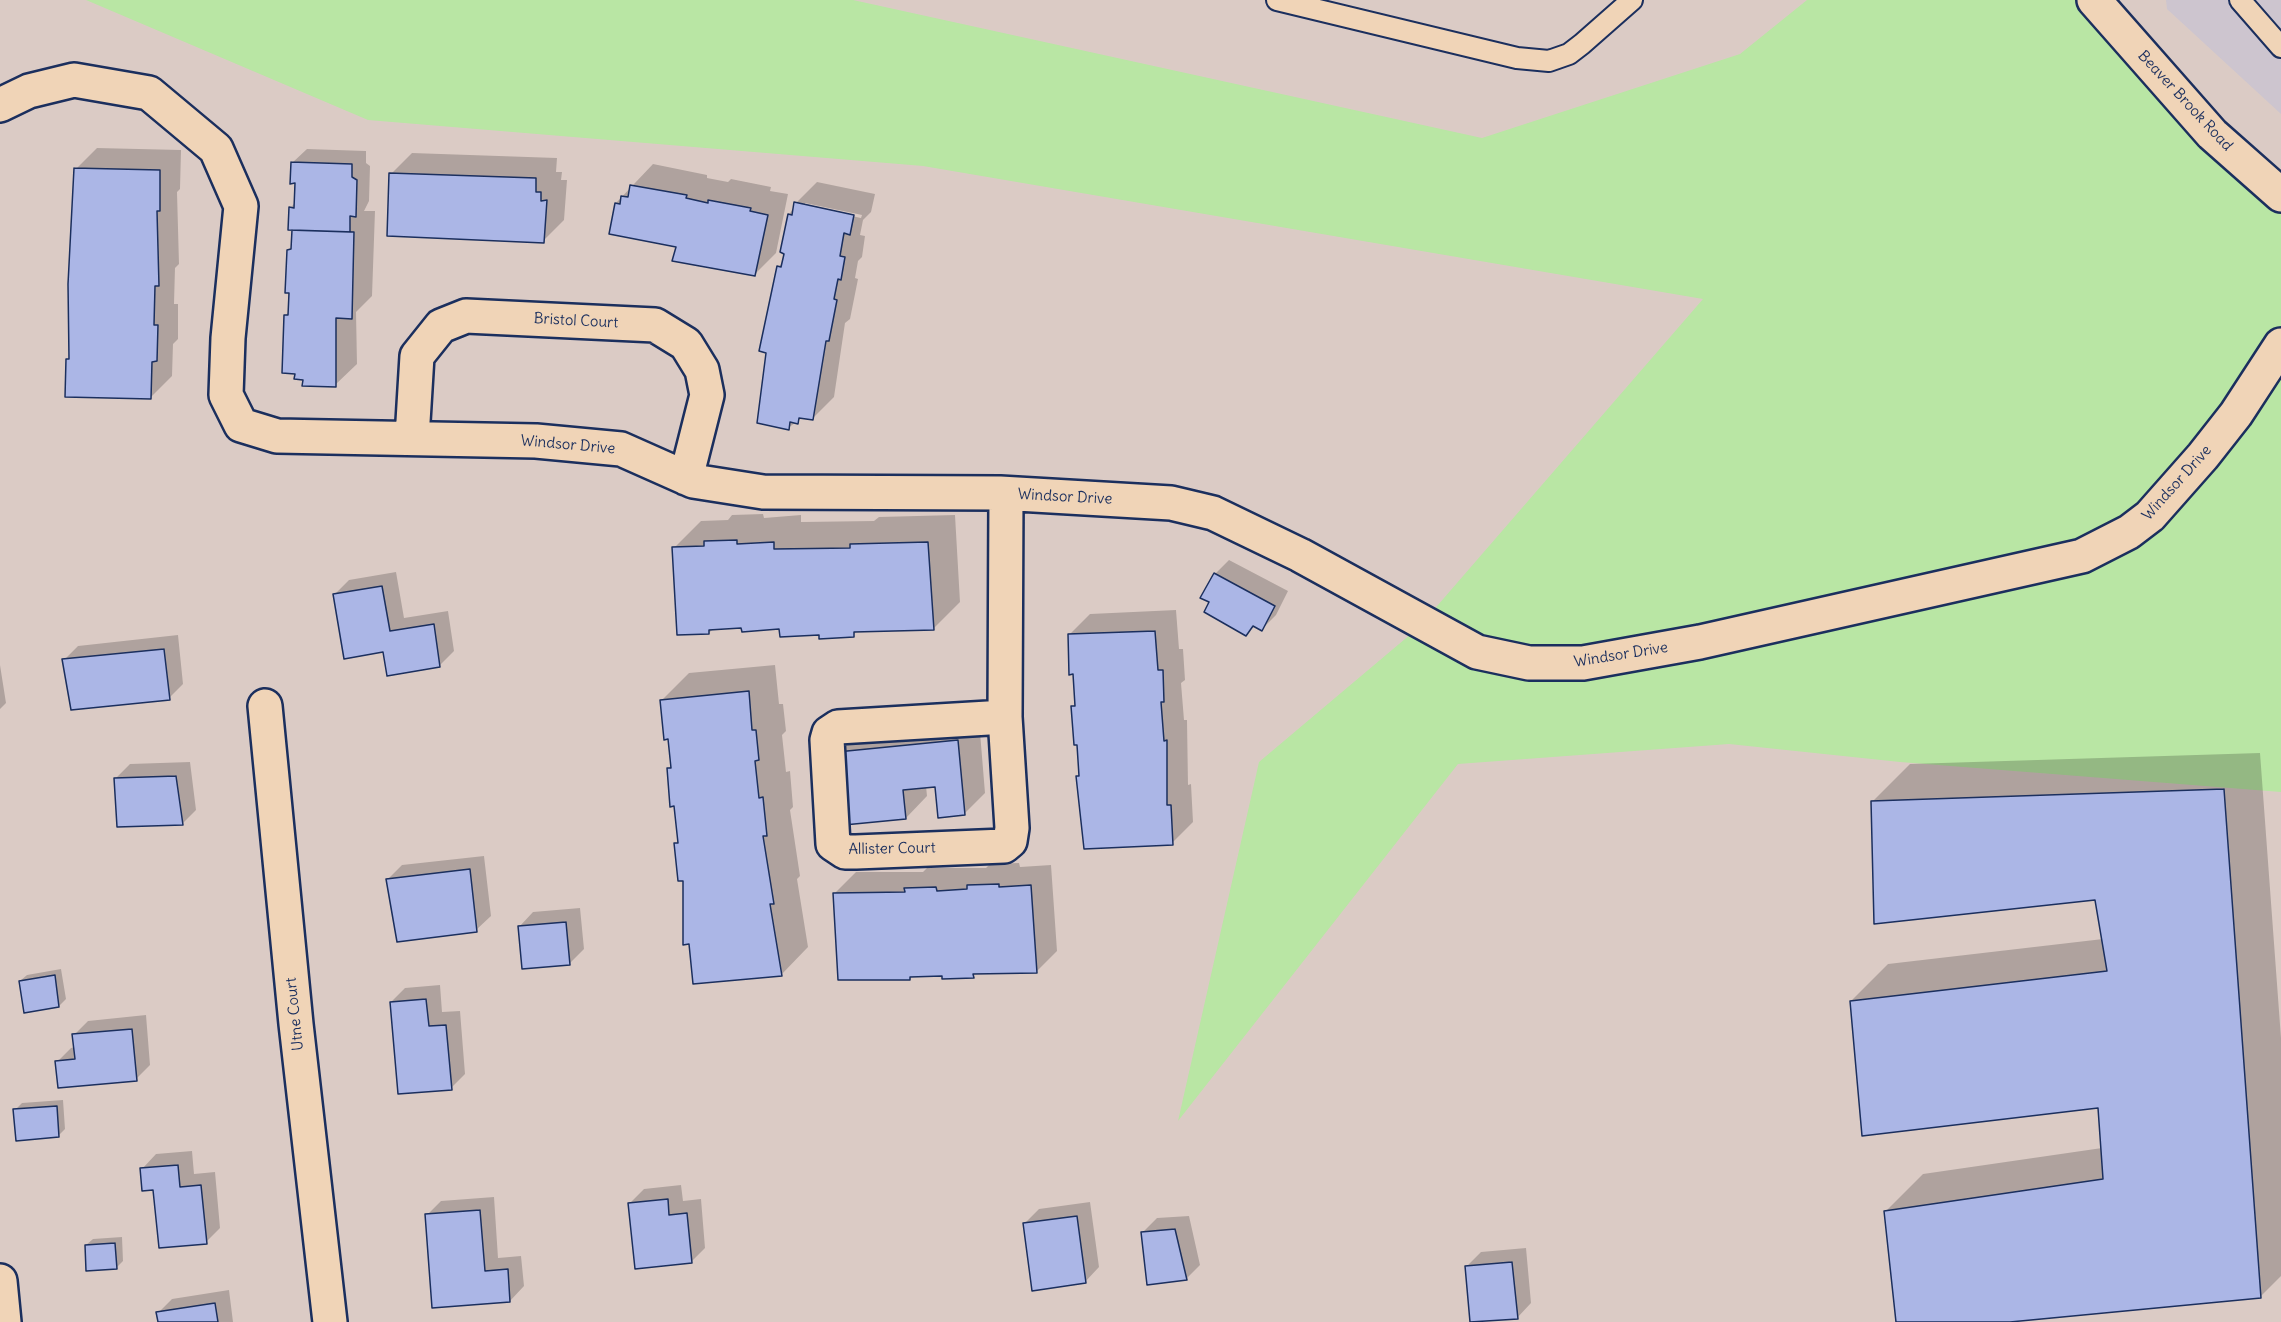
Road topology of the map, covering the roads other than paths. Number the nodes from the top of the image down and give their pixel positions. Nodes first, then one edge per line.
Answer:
1 (1277, 0) edge
2 (1632, 0) edge
3 (2094, 0) edge
4 (2240, 0) edge
5 (2281, 47) edge
6 (0, 105) edge
7 (2281, 195) edge
8 (2281, 345) edge
9 (412, 438) junction
10 (686, 478) junction
11 (1006, 494) junction
12 (265, 706) dead end
13 (1005, 717) junction
14 (0, 1281) edge
15 (4, 1322) edge
16 (330, 1322) edge

1 - 2 lane
3 - 7 street, Beaver Brook Road
4 - 5 lane
6 - 9 street, Windsor Drive
8 - 11 street, Windsor Drive
9 - 10 street, Windsor Drive
9 - 10 street, Bristol Court
10 - 11 street, Windsor Drive
11 - 13 street, Allister Court
12 - 16 street, Utne Court
13 - 13 street, Allister Court
14 - 15 street

